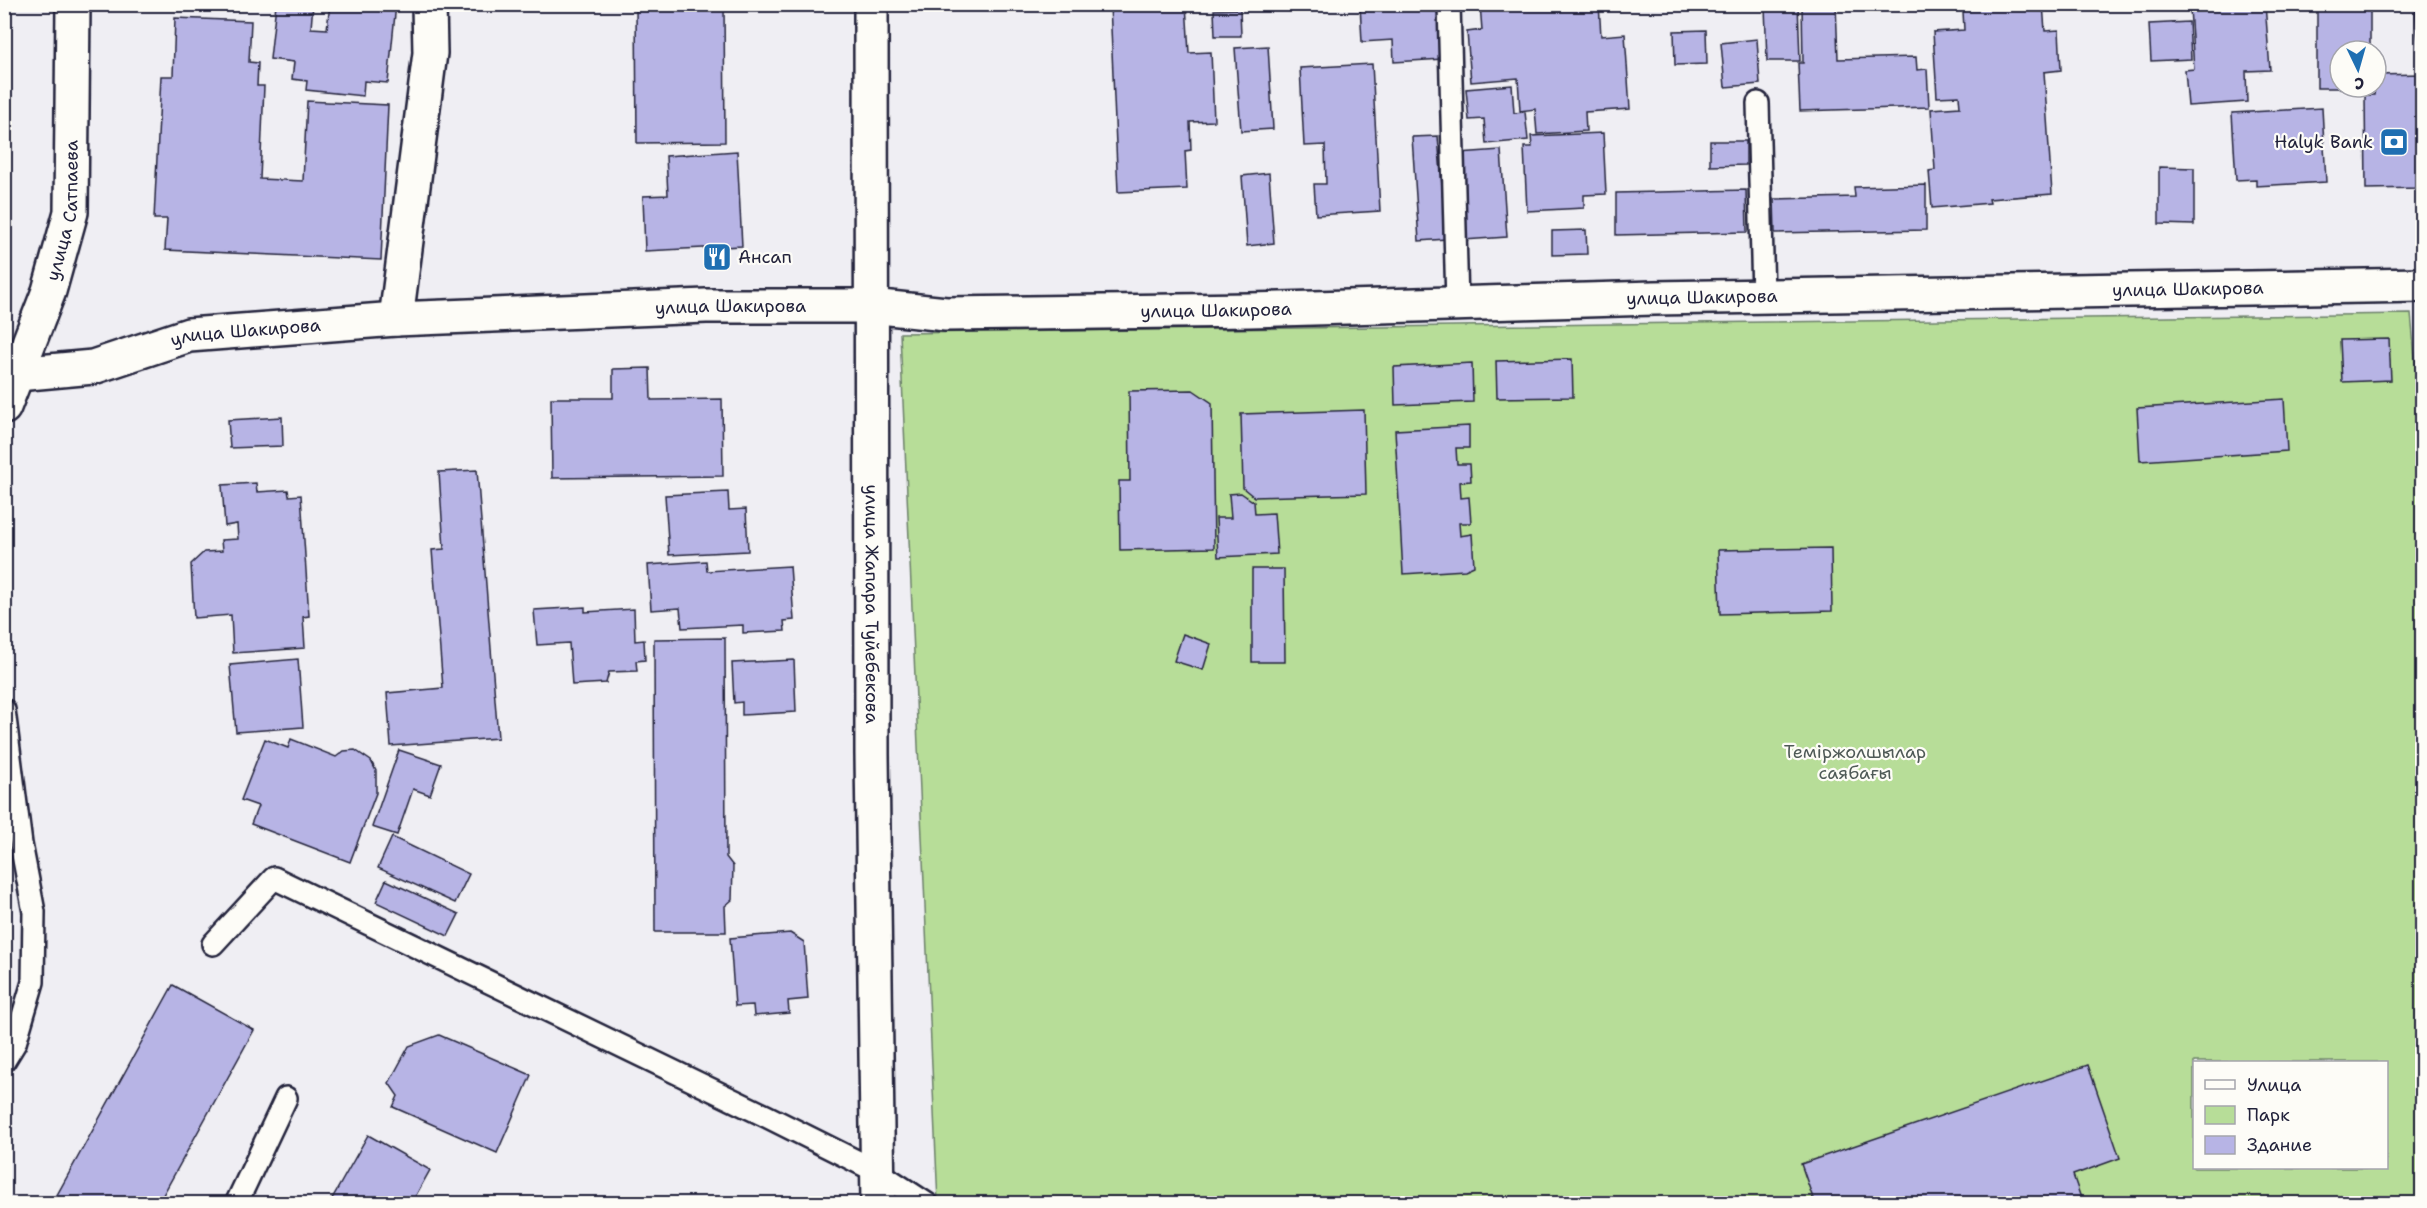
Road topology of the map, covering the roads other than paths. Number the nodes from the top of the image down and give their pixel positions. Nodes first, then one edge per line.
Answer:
1 (74, 4) edge
2 (429, 4) edge
3 (871, 4) edge
4 (1449, 4) edge
5 (1758, 103) dead end
6 (2422, 285) edge
7 (1763, 296) junction
8 (1457, 304) junction
9 (871, 306) junction
10 (396, 319) junction
11 (11, 371) edge
12 (4, 407) edge
13 (4, 710) edge
14 (213, 944) dead end
15 (4, 1061) edge
16 (286, 1098) dead end
17 (878, 1188) edge
18 (236, 1203) edge
19 (927, 1203) edge

1 - 11 street, улица Сатпаева
2 - 10 street
3 - 9 street, улица Жапара Туйебекова
4 - 8 lane
5 - 7 lane
6 - 7 street, улица Шакирова
7 - 8 street, улица Шакирова
8 - 9 street, улица Шакирова
9 - 10 street, улица Шакирова
9 - 17 street, улица Жапара Туйебекова
10 - 11 street, улица Шакирова
11 - 12 street, улица Сатпаева
13 - 15 lane
14 - 17 lane
16 - 18 lane
17 - 19 lane

